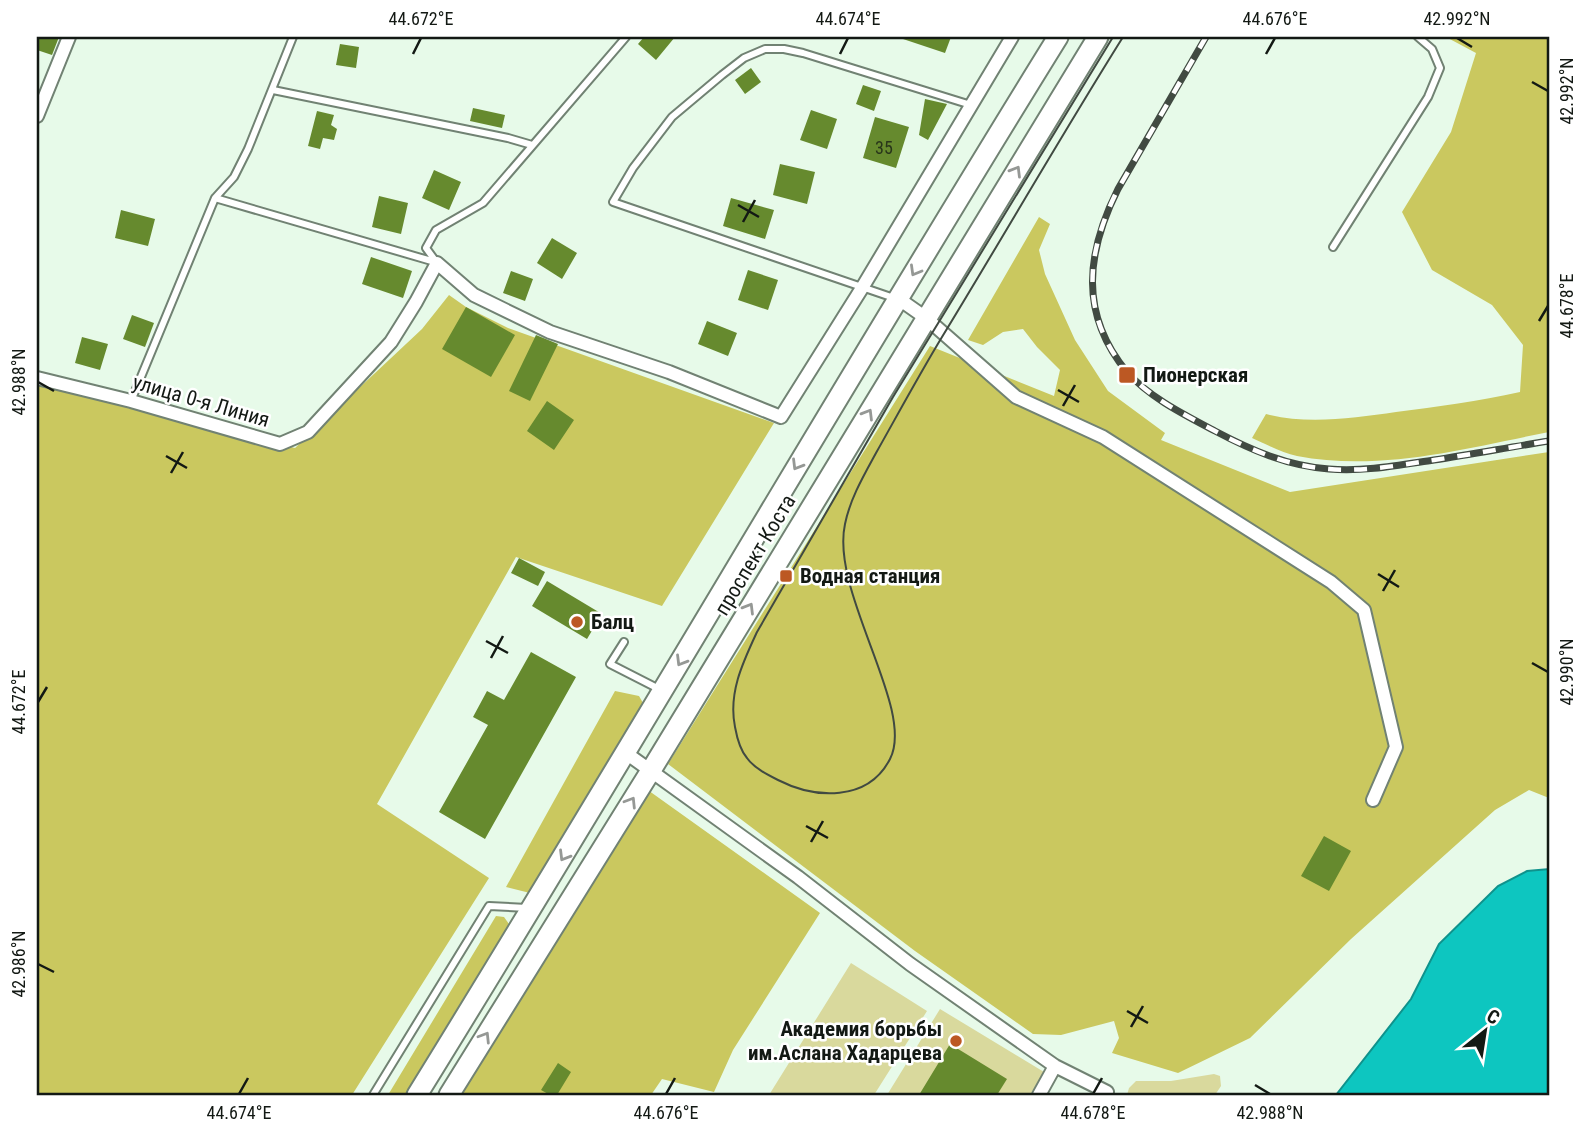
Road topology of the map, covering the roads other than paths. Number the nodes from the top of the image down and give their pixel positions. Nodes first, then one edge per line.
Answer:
1 (69, 37) edge
2 (293, 37) edge
3 (626, 37) edge
4 (1012, 37) edge
5 (1058, 37) edge
6 (1098, 37) edge
7 (1418, 37) edge
8 (273, 90) junction
9 (971, 105) junction
10 (37, 116) edge
11 (532, 145) junction
12 (215, 198) junction
13 (1333, 247) dead end
14 (437, 263) junction
15 (862, 288) junction
16 (899, 299) junction
17 (926, 318) junction
18 (37, 378) edge
19 (131, 401) junction
20 (624, 642) dead end
21 (664, 691) junction
22 (626, 753) junction
23 (650, 772) junction
24 (1373, 800) dead end
25 (532, 908) junction
26 (1055, 1066) junction
27 (1107, 1093) dead end
28 (373, 1095) edge
29 (417, 1095) edge
30 (449, 1095) edge
31 (1039, 1095) edge

1 - 10 street
2 - 8 lane
3 - 11 lane
4 - 9 street
5 -> 16 main road, проспект Коста
17 -> 6 main road, проспект Коста
7 - 13 lane
8 - 11 lane
8 - 12 lane
9 - 15 street
9 - 15 lane
11 - 14 lane
12 - 14 lane
12 - 19 lane
14 - 15 street
14 - 19 street, улица 0-я Линия
15 - 16 lane
16 - 17 street
16 -> 21 main road, проспект Коста
23 -> 17 main road, проспект Коста
17 - 24 street
18 - 19 street, улица 0-я Линия
20 - 21 lane
21 - 22 main road, проспект Коста
22 - 23 street
22 -> 25 main road, проспект Коста
23 - 26 street
30 -> 23 main road, проспект Коста
25 - 28 lane
25 - 29 main road, проспект Коста
26 - 27 street
26 - 31 street

